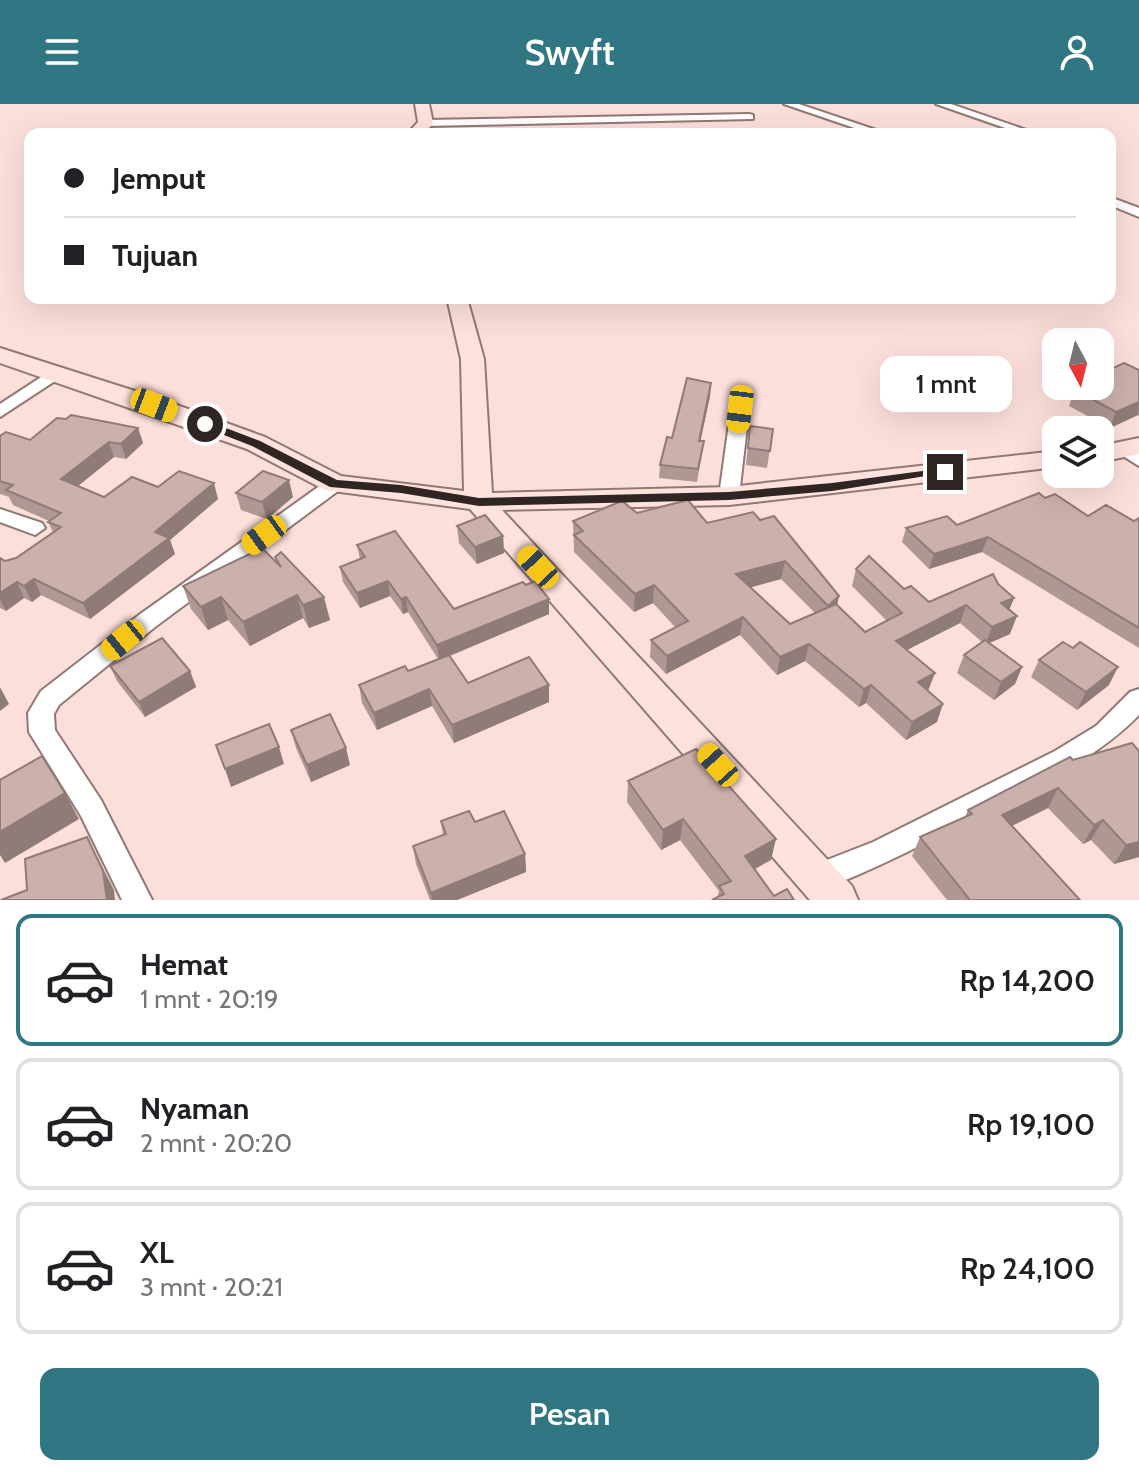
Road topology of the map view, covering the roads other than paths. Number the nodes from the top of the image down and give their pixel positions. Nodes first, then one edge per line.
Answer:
1 (422, 104) edge
2 (627, 104) edge
3 (789, 104) edge
4 (834, 104) edge
5 (941, 104) edge
6 (808, 110) junction
7 (749, 117) dead end
8 (633, 119) junction
9 (494, 121) junction
10 (420, 128) edge
11 (499, 128) edge
12 (638, 128) edge
13 (864, 128) edge
14 (1015, 128) edge
15 (1116, 203) edge
16 (1139, 213) edge
17 (459, 304) edge
18 (0, 355) edge
19 (55, 373) junction
20 (740, 409) dead end
21 (0, 412) edge
22 (1042, 461) edge
23 (335, 484) junction
24 (729, 496) junction
25 (479, 502) junction
26 (0, 515) edge
27 (35, 528) dead end
28 (1139, 699) edge
29 (828, 889) edge
30 (137, 900) edge

1 - 10 street
2 - 8 street
3 - 6 street
4 - 6 street
5 - 14 street
6 - 13 street
7 - 8 street
8 - 9 street
8 - 12 street
9 - 10 street
9 - 11 street
15 - 16 street
17 - 25 street
18 - 19 street
19 - 21 street
19 - 23 street
20 - 24 street
22 - 24 street
23 - 25 street
23 - 30 street
24 - 25 street
25 - 29 street
26 - 27 street
28 - 29 street

